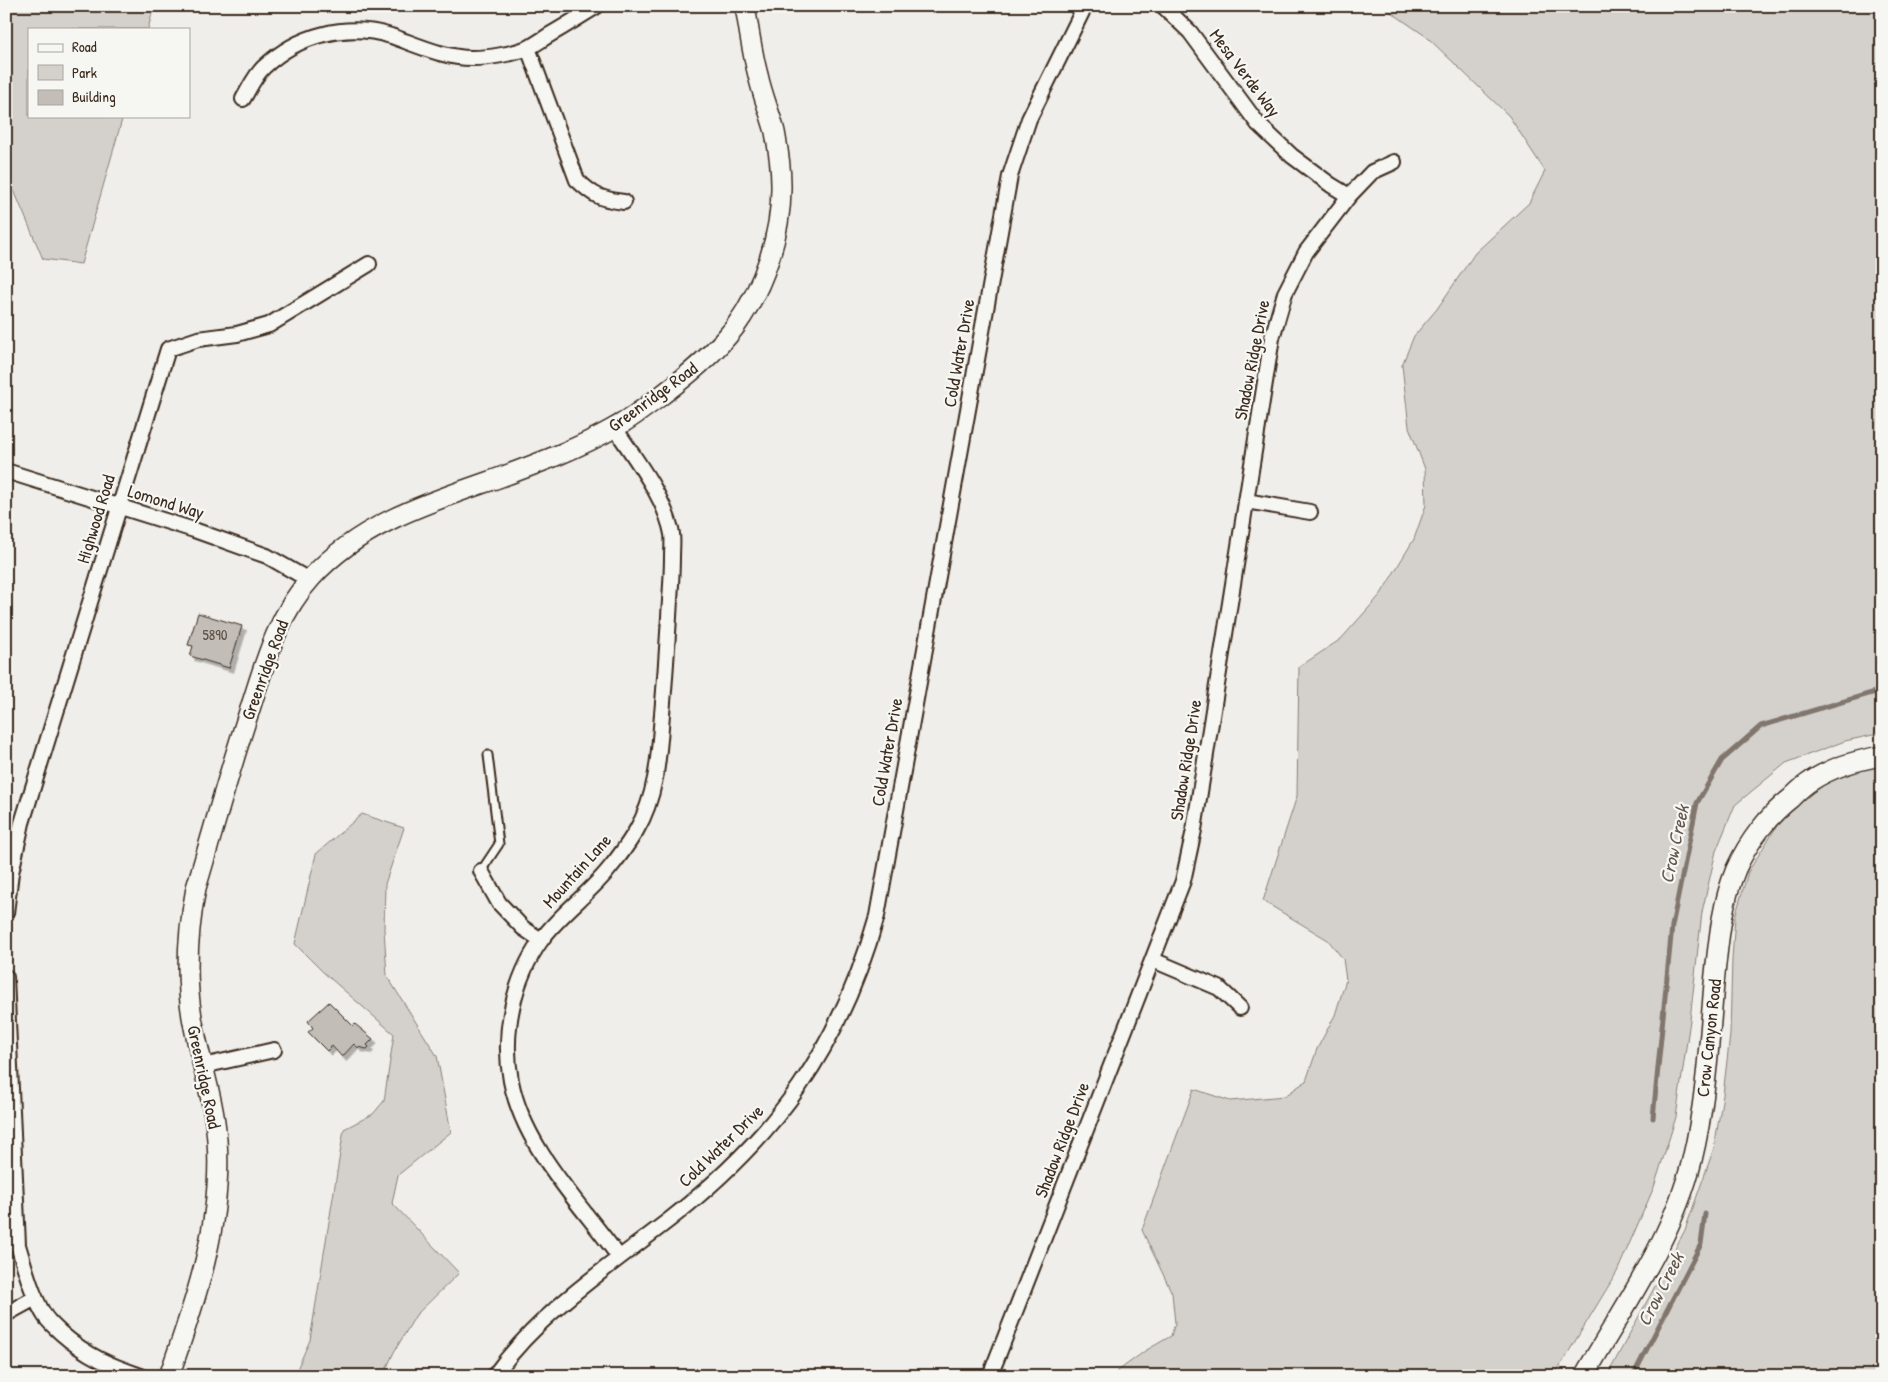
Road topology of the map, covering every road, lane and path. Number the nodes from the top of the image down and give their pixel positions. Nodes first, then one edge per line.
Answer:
1 (597, 6) edge
2 (745, 6) edge
3 (1085, 6) edge
4 (1163, 6) edge
5 (528, 48) junction
6 (243, 98) dead end
7 (1394, 162) dead end
8 (1349, 196) junction
9 (624, 202) dead end
10 (369, 264) dead end
11 (615, 428) junction
12 (6, 471) edge
13 (1246, 501) junction
14 (119, 507) junction
15 (1310, 512) dead end
16 (309, 580) junction
17 (488, 755) dead end
18 (1882, 756) edge
19 (481, 871) joint
20 (6, 913) edge
21 (541, 940) junction
22 (1153, 960) junction
23 (6, 977) edge
24 (1240, 1008) dead end
25 (7, 1034) edge
26 (274, 1050) dead end
27 (203, 1066) junction
28 (620, 1257) junction
29 (35, 1298) junction
30 (6, 1314) edge
31 (141, 1376) edge
32 (169, 1376) edge
33 (494, 1376) edge
34 (990, 1376) edge
35 (1584, 1376) edge

1 - 5 street
2 - 11 street, Greenridge Road
3 - 28 street, Cold Water Drive
4 - 8 street, Mesa Verde Way
5 - 6 street
5 - 9 street
7 - 8 street, Shadow Ridge Drive
8 - 13 street, Shadow Ridge Drive
10 - 14 street, Highwood Road
11 - 16 street, Greenridge Road
11 - 21 street, Mountain Lane
12 - 14 street, Lomond Way
13 - 15 street
13 - 22 street, Shadow Ridge Drive
14 - 16 street, Lomond Way
14 - 20 street, Highwood Road
16 - 27 street, Greenridge Road
17 - 19 lane
18 - 35 street, Crow Canyon Road
19 - 21 street
21 - 28 street, Mountain Lane
22 - 24 street
22 - 34 street, Shadow Ridge Drive
23 - 25 street
25 - 29 street
26 - 27 street
27 - 32 street, Greenridge Road
28 - 33 street, Cold Water Drive
29 - 30 street
29 - 31 street

